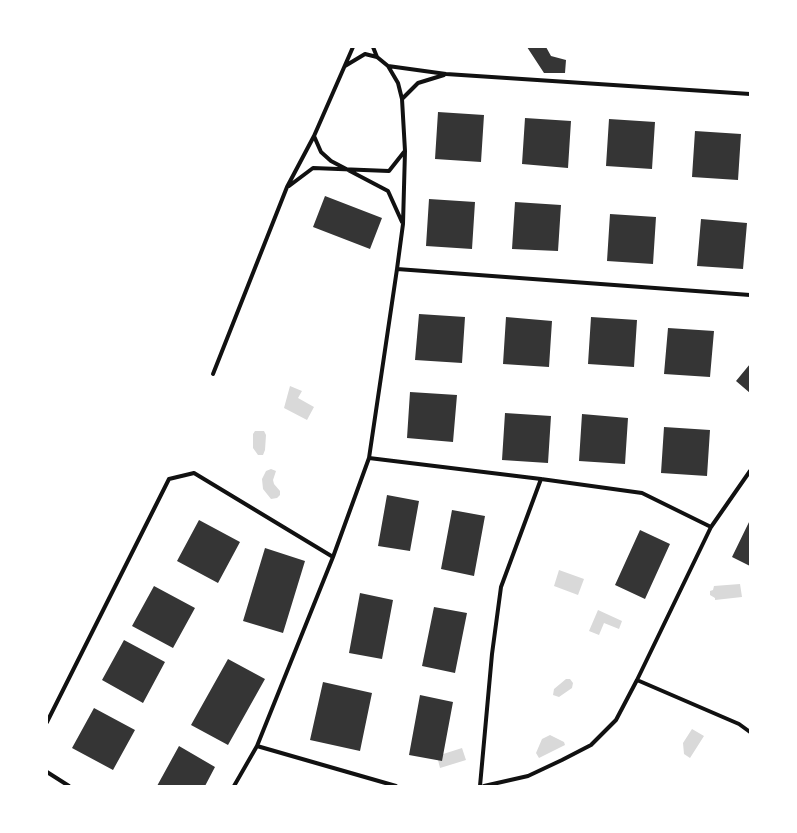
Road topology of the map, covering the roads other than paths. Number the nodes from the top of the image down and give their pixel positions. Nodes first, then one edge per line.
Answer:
1 (352, 47) edge
2 (373, 47) edge
3 (378, 57) junction
4 (345, 66) junction
5 (388, 66) junction
6 (446, 74) junction
7 (750, 94) edge
8 (402, 99) junction
9 (314, 136) junction
10 (405, 151) junction
11 (348, 170) junction
12 (287, 187) junction
13 (403, 224) junction
14 (397, 269) junction
15 (745, 294) junction
16 (750, 294) edge
17 (750, 299) edge
18 (213, 374) dead end
19 (369, 458) junction
20 (750, 471) edge
21 (540, 479) junction
22 (711, 527) junction
23 (333, 556) junction
24 (637, 680) junction
25 (47, 722) edge
26 (750, 732) edge
27 (257, 746) junction
28 (47, 772) edge
29 (69, 786) edge
30 (234, 786) edge
31 (396, 786) edge
32 (480, 786) edge
33 (484, 786) edge

1 - 4 street
2 - 3 street
3 - 4 street
3 - 5 street
4 - 9 street
5 - 6 street
5 - 8 street
6 - 7 street
6 - 8 street
8 - 10 street
9 - 11 street
9 - 12 street
10 - 11 street
10 - 13 street
11 - 12 street
11 - 13 street
12 - 18 street
13 - 14 street
14 - 15 street
14 - 19 street
15 - 16 street
15 - 17 street
19 - 21 street
19 - 23 street
20 - 22 street
21 - 22 street
21 - 32 street
22 - 24 street
23 - 25 street
23 - 27 street
24 - 26 street
24 - 33 street
27 - 30 street
27 - 31 street
28 - 29 street

